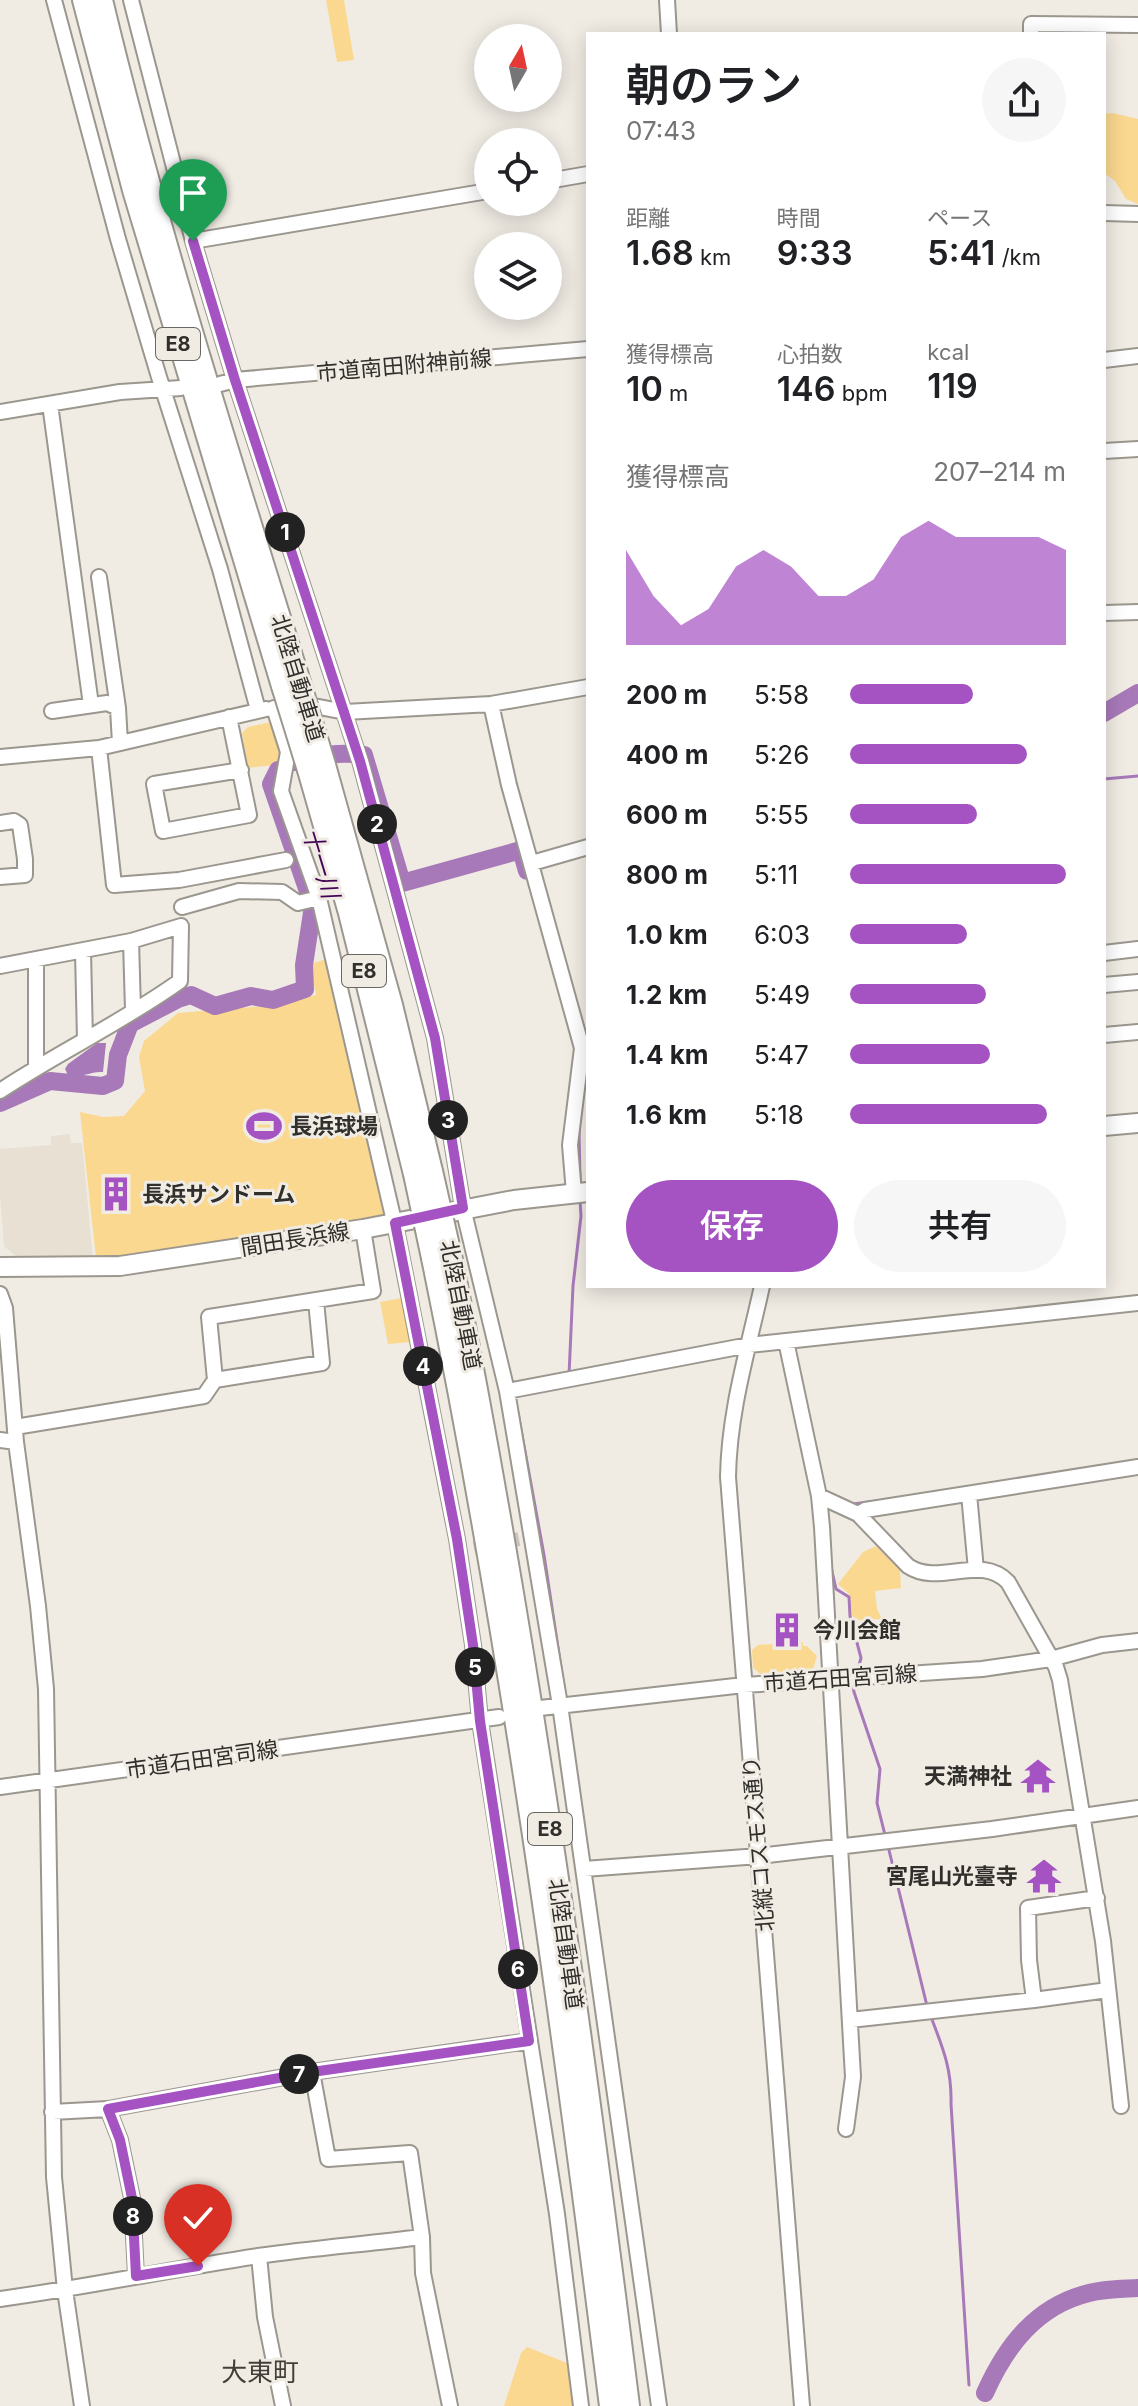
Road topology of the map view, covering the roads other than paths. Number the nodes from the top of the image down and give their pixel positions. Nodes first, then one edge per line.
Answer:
1 (54, 0) edge
2 (83, 0) edge
3 (102, 0) edge
4 (131, 0) edge
5 (667, 0) edge
6 (1138, 25) edge
7 (669, 32) edge
8 (1031, 32) edge
9 (586, 174) edge
10 (562, 179) edge
11 (474, 193) edge
12 (1106, 213) edge
13 (1138, 214) edge
14 (193, 241) junction
15 (586, 349) edge
16 (1138, 356) edge
17 (1106, 360) edge
18 (228, 382) junction
19 (181, 388) dead end
20 (163, 389) junction
21 (50, 404) junction
22 (0, 412) edge
23 (1138, 449) edge
24 (1106, 451) edge
25 (99, 577) dead end
26 (1138, 612) edge
27 (1106, 613) edge
28 (291, 684) junction
29 (586, 687) edge
30 (491, 704) junction
31 (91, 705) junction
32 (118, 708) junction
33 (274, 708) junction
34 (258, 710) junction
35 (52, 711) dead end
36 (345, 712) junction
37 (229, 717) junction
38 (120, 743) junction
39 (99, 748) junction
40 (0, 757) edge
41 (241, 770) junction
42 (0, 823) edge
43 (586, 848) edge
44 (286, 860) dead end
45 (532, 863) junction
46 (0, 877) edge
47 (179, 880) junction
48 (313, 900) junction
49 (182, 907) junction
50 (181, 926) junction
51 (131, 941) junction
52 (1138, 949) edge
53 (83, 951) junction
54 (1106, 953) edge
55 (36, 960) junction
56 (0, 966) edge
57 (1138, 982) edge
58 (1106, 985) edge
59 (133, 1010) junction
60 (1138, 1032) edge
61 (1106, 1035) edge
62 (85, 1040) junction
63 (585, 1047) edge
64 (36, 1067) junction
65 (0, 1091) edge
66 (1138, 1123) edge
67 (1106, 1126) edge
68 (581, 1193) edge
69 (463, 1208) junction
70 (395, 1223) junction
71 (363, 1229) junction
72 (442, 1256) junction
73 (0, 1267) edge
74 (762, 1288) edge
75 (0, 1294) edge
76 (316, 1301) junction
77 (1138, 1303) edge
78 (786, 1341) junction
79 (749, 1345) junction
80 (215, 1380) junction
81 (507, 1391) junction
82 (16, 1435) junction
83 (0, 1440) edge
84 (1138, 1467) edge
85 (969, 1494) junction
86 (819, 1496) junction
87 (858, 1514) junction
88 (976, 1570) junction
89 (1138, 1641) edge
90 (1051, 1659) junction
91 (831, 1679) junction
92 (744, 1685) junction
93 (560, 1705) junction
94 (540, 1708) dead end
95 (499, 1717) dead end
96 (480, 1721) junction
97 (48, 1780) junction
98 (0, 1787) edge
99 (1138, 1808) edge
100 (1081, 1816) junction
101 (840, 1846) junction
102 (759, 1856) junction
103 (584, 1869) junction
104 (1097, 1898) junction
105 (1108, 1990) junction
106 (1034, 2000) junction
107 (850, 2020) junction
108 (529, 2041) junction
109 (312, 2072) junction
110 (1121, 2106) dead end
111 (108, 2109) junction
112 (52, 2112) junction
113 (846, 2129) dead end
114 (422, 2237) junction
115 (259, 2256) junction
116 (136, 2276) junction
117 (65, 2290) junction
118 (0, 2299) edge
119 (82, 2406) edge
120 (283, 2406) edge
121 (450, 2406) edge
122 (581, 2406) edge
123 (610, 2406) edge
124 (629, 2406) edge
125 (659, 2406) edge
126 (802, 2406) edge

1 - 20 street
2 - 28 highway, 北陸自動車道 / E8
3 - 28 highway, 北陸自動車道 / E8
4 - 14 street
5 - 7 street
6 - 8 street
9 - 10 street
11 - 14 street
12 - 13 street
14 - 18 street
15 - 18 street, 市道南田附神前線
16 - 17 street
18 - 36 street
19 - 20 street
20 - 21 street
20 - 34 street
21 - 22 street
21 - 31 street
23 - 24 street
25 - 32 street
26 - 27 street
28 - 72 highway, 北陸自動車道 / E8, bridge
29 - 30 street
30 - 36 street
30 - 45 street
31 - 32 street
31 - 35 street
32 - 38 street
33 - 34 street
33 - 36 street
33 - 48 street
34 - 37 street
36 - 69 street
37 - 38 street
37 - 41 street
38 - 39 street
39 - 40 street
39 - 47 street
41 - 41 street
42 - 46 street
43 - 45 street
44 - 47 street
45 - 63 street
47 - 49 street
48 - 49 street
48 - 70 street
49 - 50 street
50 - 51 street
50 - 59 street
51 - 53 street
51 - 59 street
52 - 54 street
53 - 55 street
53 - 62 street
55 - 56 street
55 - 64 street
57 - 58 street
59 - 62 street
60 - 61 street
62 - 64 street
63 - 68 street
64 - 65 street
66 - 67 main road
68 - 69 main road, 間田長浜線
69 - 70 main road, 間田長浜線
69 - 81 street
70 - 71 main road, 間田長浜線
70 - 96 street
71 - 73 main road, 間田長浜線
71 - 76 street
72 - 123 highway, 北陸自動車道 / E8
72 - 124 highway, 北陸自動車道 / E8
74 - 79 street, 北縦コスモス通り
75 - 82 street
76 - 80 street
76 - 80 street
77 - 78 street
78 - 79 street
78 - 86 street
79 - 81 street
79 - 92 street, 北縦コスモス通り
80 - 82 street
81 - 93 street
82 - 83 street
82 - 97 street
84 - 85 street
85 - 87 street
85 - 88 street
86 - 87 street
86 - 91 street
87 - 88 street
88 - 90 street
89 - 90 street, 市道石田宮司線
90 - 91 street, 市道石田宮司線
90 - 100 street
91 - 92 street, 市道石田宮司線
91 - 101 street
92 - 93 street, 市道石田宮司線
92 - 102 street, 北縦コスモス通り
93 - 94 street, 市道石田宮司線
93 - 103 street
95 - 96 street, 市道石田宮司線
96 - 97 street, 市道石田宮司線
96 - 108 street
97 - 98 street, 市道石田宮司線
97 - 112 street
99 - 100 street
100 - 101 street
100 - 104 street
101 - 102 street
101 - 107 street
102 - 103 street
102 - 126 street, 北縦コスモス通り
103 - 125 street
104 - 105 street
104 - 106 street
105 - 106 street
105 - 110 street
106 - 107 street
107 - 113 street
108 - 109 street
108 - 122 street
109 - 111 street
109 - 114 street
111 - 112 street
111 - 116 street
112 - 117 street
114 - 115 street
114 - 121 street
115 - 116 street
115 - 120 street
116 - 117 street
117 - 118 street
117 - 119 street

